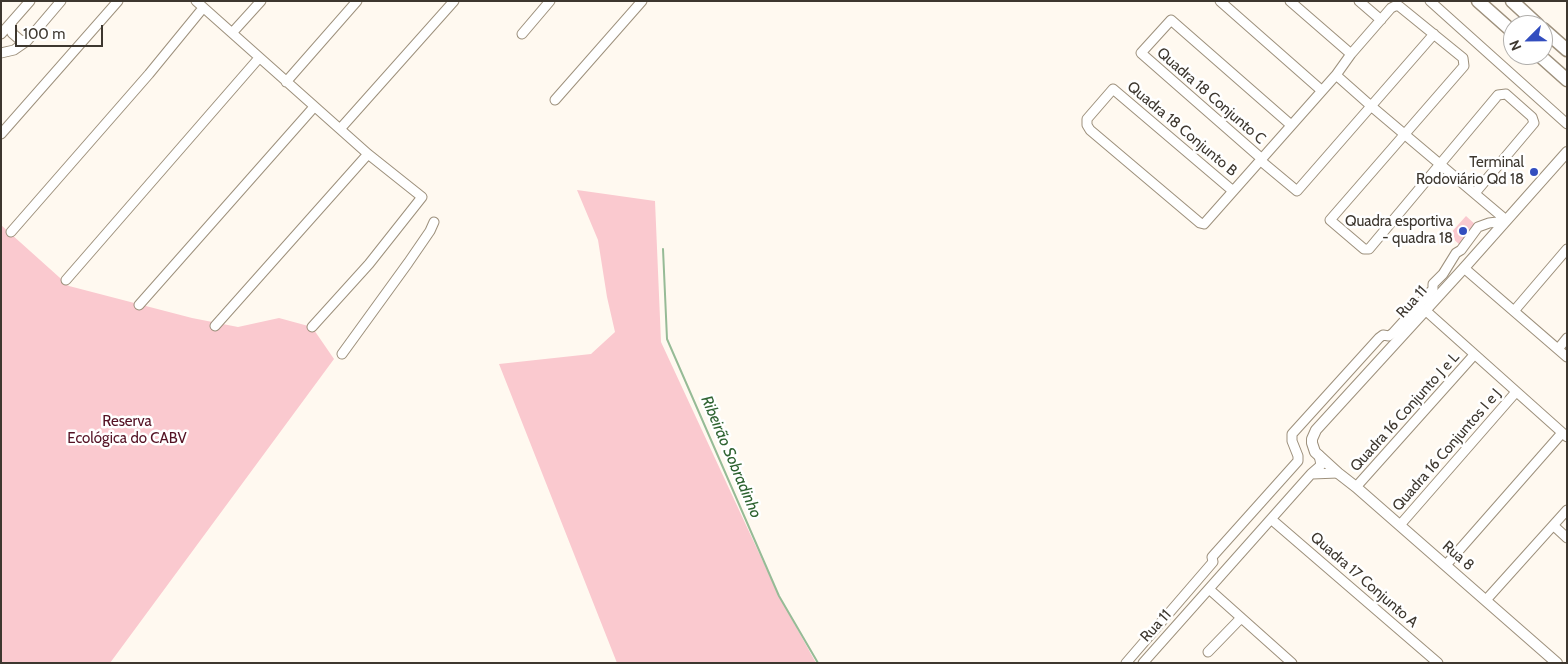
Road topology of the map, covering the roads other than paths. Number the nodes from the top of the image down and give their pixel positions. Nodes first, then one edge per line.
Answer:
1 (30, 1) edge
2 (61, 1) edge
3 (118, 1) edge
4 (196, 1) edge
5 (261, 1) edge
6 (357, 1) edge
7 (454, 1) edge
8 (550, 1) edge
9 (642, 1) edge
10 (1220, 1) edge
11 (1290, 1) edge
12 (1359, 1) edge
13 (1430, 1) edge
14 (1478, 1) edge
15 (1512, 1) edge
16 (204, 8) junction
17 (1527, 15) edge
18 (1381, 20) junction
19 (11, 23) junction
20 (1503, 23) edge
21 (232, 33) junction
22 (1, 34) edge
23 (522, 34) dead end
24 (1434, 34) junction
25 (1553, 38) edge
26 (27, 40) junction
27 (1567, 50) edge
28 (1, 54) edge
29 (1351, 54) junction
30 (260, 58) junction
31 (1550, 65) edge
32 (1336, 75) junction
33 (1567, 80) edge
34 (286, 82) junction
35 (1321, 90) junction
36 (555, 100) dead end
37 (1371, 106) junction
38 (314, 107) junction
39 (1567, 124) edge
40 (1291, 125) junction
41 (340, 129) junction
42 (1, 134) edge
43 (1405, 135) junction
44 (1567, 152) edge
45 (368, 154) junction
46 (1262, 160) junction
47 (1440, 163) junction
48 (1233, 191) junction
49 (1475, 193) junction
50 (1506, 221) junction
51 (434, 222) dead end
52 (11, 232) dead end
53 (1567, 249) edge
54 (1464, 268) junction
55 (66, 280) dead end
56 (139, 304) dead end
57 (1425, 310) junction
58 (1514, 310) junction
59 (216, 326) dead end
60 (312, 327) dead end
61 (1567, 338) edge
62 (1558, 349) junction
63 (342, 354) dead end
64 (1474, 355) junction
65 (1567, 357) edge
66 (1516, 392) junction
67 (1564, 435) edge
68 (1319, 455) junction
69 (1338, 473) junction
70 (1311, 474) junction
71 (1356, 487) junction
72 (1567, 510) edge
73 (1271, 519) junction
74 (1400, 525) junction
75 (1554, 526) junction
76 (1567, 538) edge
77 (1446, 565) junction
78 (1209, 589) junction
79 (1486, 600) junction
80 (1241, 618) junction
81 (1208, 652) dead end
82 (1146, 662) edge
83 (1126, 663) edge
84 (1292, 663) edge
85 (1438, 663) edge
86 (1557, 663) edge

1 - 19 street
2 - 26 street
3 - 42 street
4 - 16 street
5 - 21 street
6 - 34 street
7 - 41 street
8 - 23 street
9 - 36 street
10 - 35 street
11 - 29 street
12 - 18 street
13 - 39 street
14 - 20 highway
15 - 17 highway
16 - 21 street
16 - 52 street
18 - 24 street
18 - 29 street
19 - 22 street
19 - 26 street
21 - 30 street
24 - 37 street
24 - 43 street
25 - 27 highway
26 - 28 street
29 - 32 street
30 - 34 street
30 - 55 street
31 - 33 highway
32 - 35 street
32 - 37 street
34 - 38 street
35 - 40 street
37 - 43 street
37 - 46 street, Quadra 18 Conjunto C
38 - 41 street
38 - 56 street
40 - 46 street
40 - 46 street, Quadra 18 Conjunto C
41 - 45 street
43 - 47 street
43 - 47 street
44 - 50 main road, Rua 11
45 - 59 street
45 - 60 street
46 - 48 street
47 - 49 street
47 - 49 street
48 - 48 street, Quadra 18 Conjunto B
49 - 50 street
50 - 54 main road, Rua 11
50 - 83 street
51 - 63 street
53 - 58 street
54 - 57 main road, Rua 11
54 - 58 street
57 - 64 street
57 - 68 main road, Rua 11
58 - 62 street
61 - 62 street
62 - 65 street
64 - 66 street
64 - 71 street, Quadra 16 Conjunto J e L
66 - 67 street
66 - 74 street, Quadra 16 Conjuntos I e J
67 - 77 street
68 - 69 main road
68 - 70 street, Rua 11
69 - 70 street
69 - 71 main road, Rua 8
70 - 73 street, Rua 11
71 - 74 main road, Rua 8
72 - 75 street
73 - 78 street, Rua 11
73 - 85 street, Quadra 17 Conjunto A
74 - 77 main road, Rua 8
75 - 76 street
75 - 79 street
77 - 79 main road, Rua 8
78 - 80 street
78 - 82 street, Rua 11
79 - 86 main road, Rua 8
80 - 81 street
80 - 84 street

